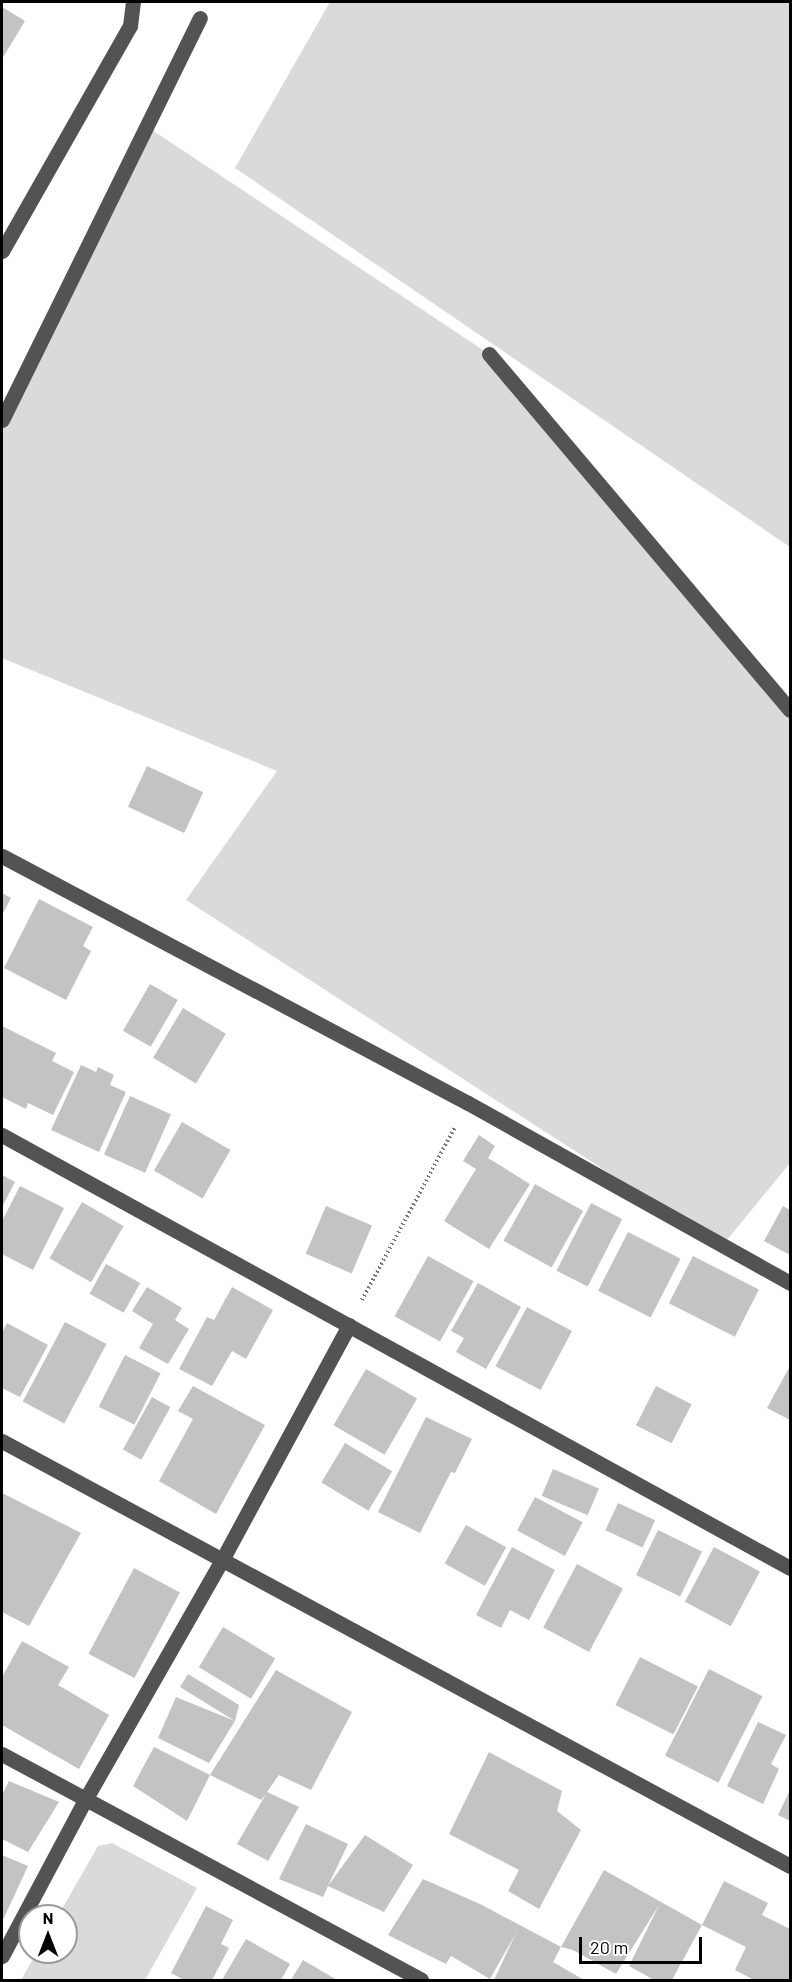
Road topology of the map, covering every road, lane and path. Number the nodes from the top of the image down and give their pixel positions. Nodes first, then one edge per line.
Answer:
1 (133, 2) edge
2 (200, 18) dead end
3 (2, 251) edge
4 (489, 354) dead end
5 (2, 420) edge
6 (790, 710) edge
7 (2, 855) edge
8 (468, 1103) junction
9 (2, 1134) edge
10 (790, 1283) edge
11 (349, 1324) junction
12 (2, 1441) edge
13 (222, 1560) junction
14 (790, 1568) edge
15 (2, 1754) edge
16 (85, 1800) junction
17 (790, 1866) edge
18 (2, 1956) edge
19 (421, 1980) edge

1 - 3 street
2 - 5 street
4 - 6 street
7 - 8 street
8 - 10 street
8 - 11 path
9 - 11 street
11 - 13 street
11 - 14 street
12 - 13 street
13 - 16 street
13 - 17 street
15 - 16 street
16 - 18 street
16 - 19 street

